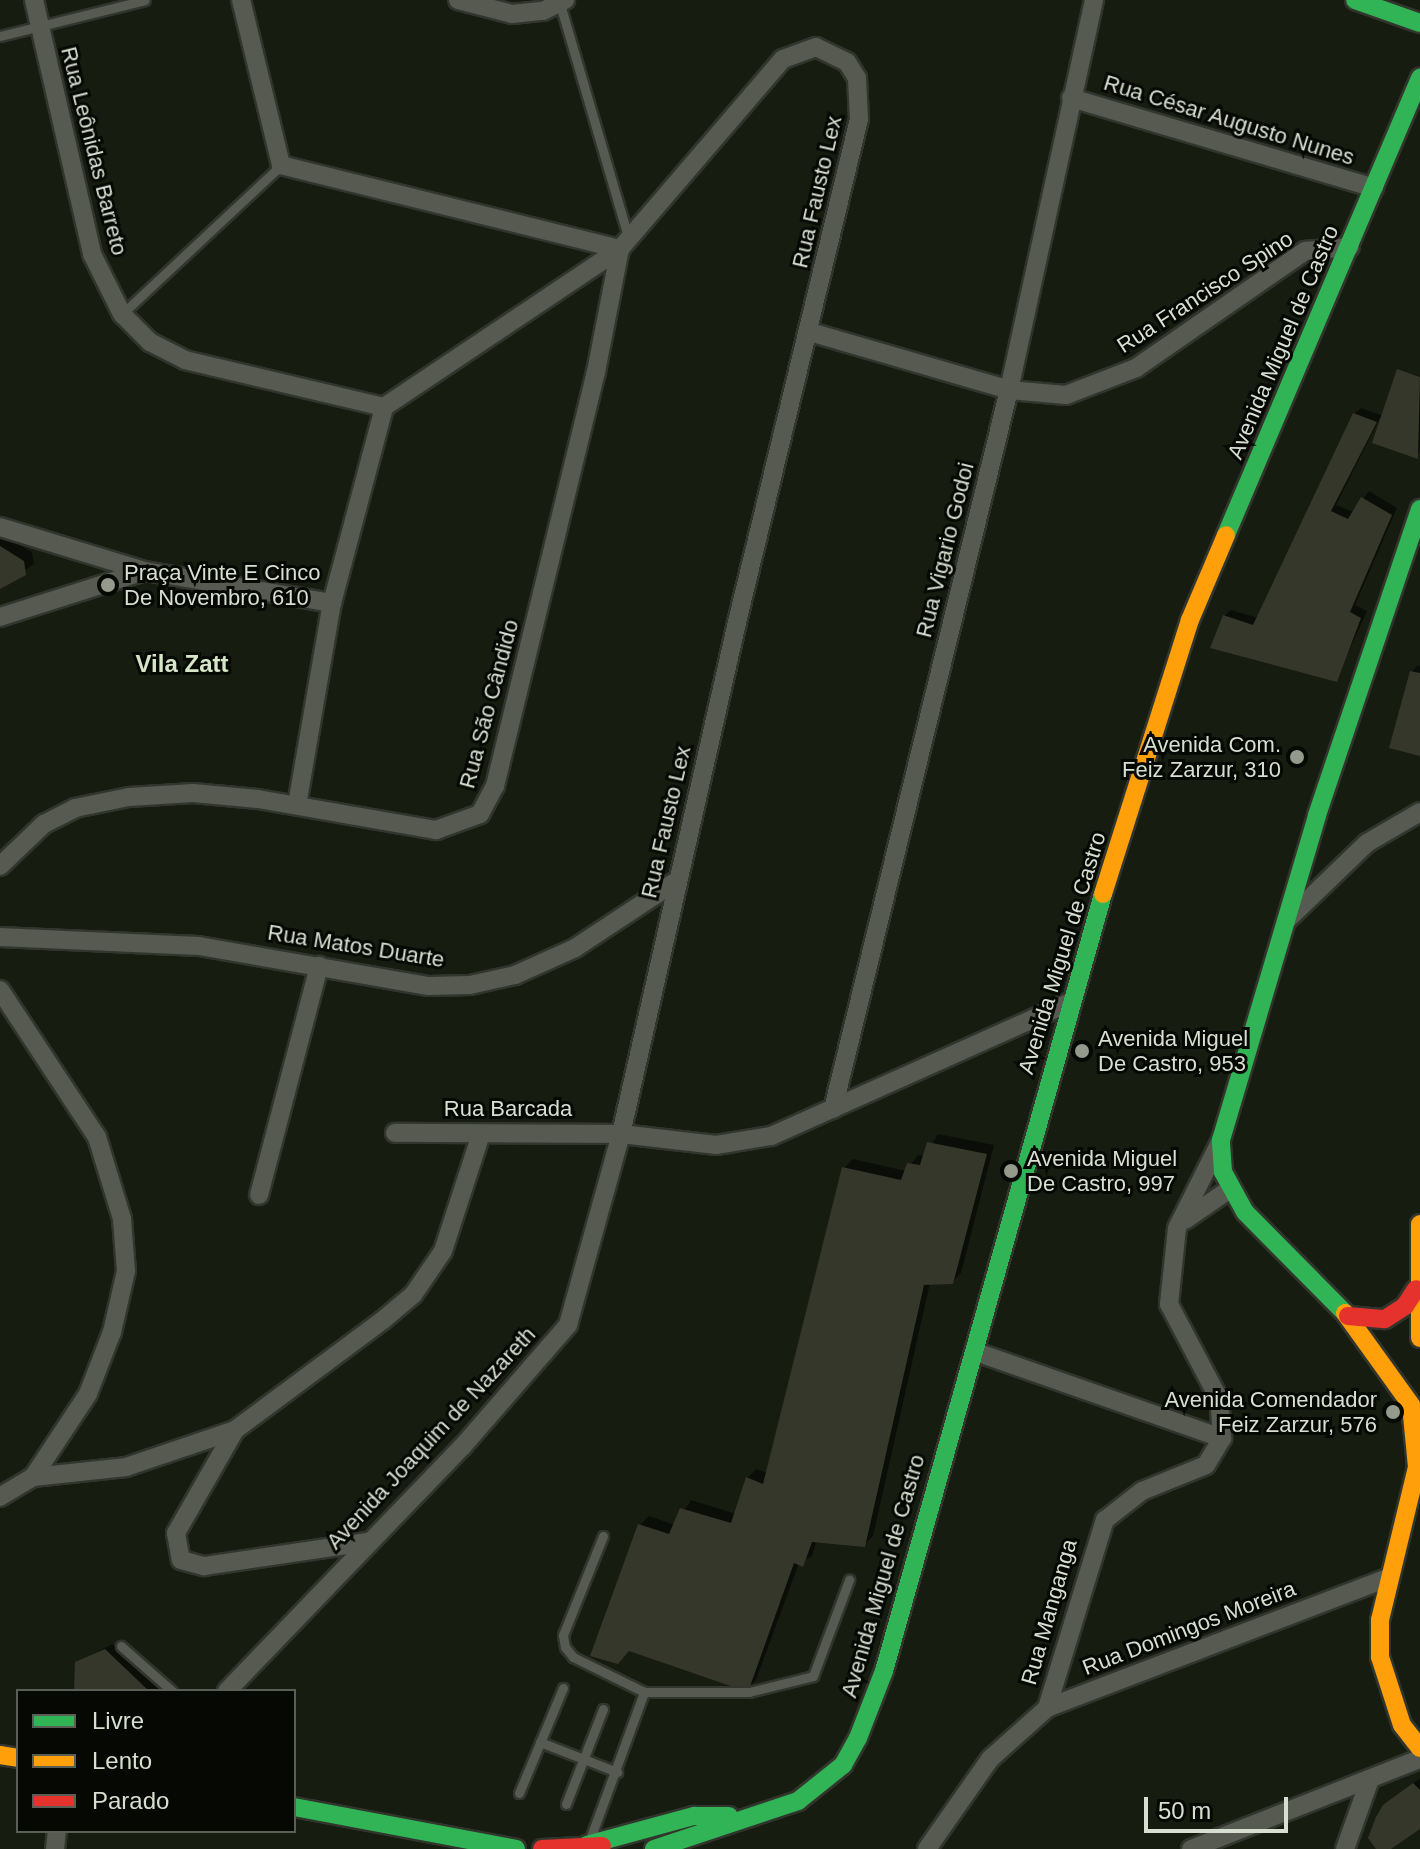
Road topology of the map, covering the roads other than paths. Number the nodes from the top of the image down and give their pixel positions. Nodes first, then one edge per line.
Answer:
1 (34, 0) edge
2 (145, 0) edge
3 (241, 0) edge
4 (458, 0) edge
5 (1094, 0) edge
6 (1355, 0) edge
7 (563, 2) edge
8 (1420, 23) edge
9 (38, 28) junction
10 (0, 36) edge
11 (1420, 77) edge
12 (1071, 98) junction
13 (281, 165) junction
14 (1374, 188) junction
15 (624, 243) junction
16 (1350, 247) junction
17 (122, 314) junction
18 (810, 332) junction
19 (1009, 390) junction
20 (384, 407) junction
21 (1420, 509) edge
22 (0, 527) edge
23 (145, 571) junction
24 (332, 603) junction
25 (0, 617) edge
26 (297, 805) junction
27 (1420, 812) edge
28 (0, 866) edge
29 (678, 880) junction
30 (1285, 922) junction
31 (0, 937) edge
32 (319, 966) junction
33 (0, 990) edge
34 (1069, 1003) junction
35 (833, 1109) junction
36 (395, 1133) dead end
37 (481, 1134) junction
38 (621, 1134) junction
39 (1221, 1140) junction
40 (1230, 1189) junction
41 (259, 1195) dead end
42 (1420, 1224) edge
43 (1177, 1228) junction
44 (1416, 1289) junction
45 (1348, 1316) junction
46 (1420, 1338) edge
47 (976, 1352) junction
48 (235, 1430) junction
49 (1222, 1438) junction
50 (33, 1477) junction
51 (0, 1497) edge
52 (1420, 1498) edge
53 (1405, 1521) junction
54 (603, 1536) dead end
55 (367, 1542) junction
56 (1388, 1578) junction
57 (849, 1580) dead end
58 (121, 1646) dead end
59 (563, 1688) dead end
60 (170, 1689) edge
61 (229, 1689) edge
62 (644, 1692) junction
63 (1047, 1708) junction
64 (603, 1709) dead end
65 (540, 1742) junction
66 (1420, 1748) edge
67 (583, 1759) junction
68 (1420, 1759) edge
69 (617, 1772) junction
70 (1370, 1779) junction
71 (519, 1793) dead end
72 (566, 1804) dead end
73 (296, 1807) edge
74 (749, 1818) junction
75 (587, 1845) junction
76 (516, 1849) edge
77 (542, 1849) edge
78 (655, 1849) edge
79 (695, 1849) edge
80 (927, 1849) edge
81 (1191, 1849) edge
82 (1345, 1849) edge

1 - 9 street, Rua Leônidas Barreto
2 - 9 lane
3 - 13 street
4 - 7 street
5 - 12 street, Rua Vigario Godoi
6 - 8 street
7 - 15 lane
9 - 10 lane
9 - 17 street, Rua Leônidas Barreto
11 - 14 street, Avenida Miguel de Castro
12 - 14 street, Rua César Augusto Nunes
12 - 19 street, Rua Vigario Godoi
13 - 15 street
13 - 17 lane
14 - 16 street, Avenida Miguel de Castro
15 - 18 street, Rua Fausto Lex
15 - 20 street, Rua Fausto Lex
15 - 26 street, Rua São Cândido
16 - 19 street, Rua Francisco Spino
16 - 34 street, Avenida Miguel de Castro
17 - 20 street, Rua Leônidas Barreto
18 - 19 street, Rua Francisco Spino
18 - 29 street, Rua Fausto Lex
19 - 35 street, Rua Vigario Godoi
20 - 24 street
21 - 30 street
22 - 23 street
23 - 24 street
23 - 25 street
24 - 26 street
26 - 28 street, Rua São Cândido
27 - 30 street
29 - 32 street, Rua Matos Duarte
29 - 38 street, Rua Fausto Lex
30 - 39 street
31 - 32 street, Rua Matos Duarte
32 - 41 street
33 - 50 street
34 - 35 street
34 - 47 street, Avenida Miguel de Castro
35 - 38 street
36 - 37 street, Rua Barcada
37 - 38 street, Rua Barcada
37 - 48 street
38 - 55 street, Avenida Joaquim de Nazareth
39 - 40 street
39 - 43 street
40 - 43 street
40 - 45 street
42 - 44 street
43 - 49 street
44 - 45 street
44 - 46 street
45 - 53 street
47 - 49 street
47 - 74 street, Avenida Miguel de Castro
48 - 50 street
48 - 55 street
49 - 63 street, Rua Manganga
50 - 51 street
52 - 53 street
53 - 56 street
54 - 62 lane
55 - 61 street, Avenida Joaquim de Nazareth
56 - 63 street, Rua Domingos Moreira
56 - 66 street
57 - 62 lane
58 - 60 lane
59 - 65 lane
62 - 69 lane
63 - 80 street, Rua Domingos Moreira
64 - 67 lane
65 - 67 lane
65 - 71 lane
67 - 69 lane
67 - 72 lane
68 - 70 street
69 - 75 lane
70 - 81 street
70 - 82 street
73 - 76 street
74 - 75 street
74 - 78 street, Avenida Miguel de Castro
74 - 79 street, Avenida Miguel de Castro
75 - 77 street
75 - 78 street

